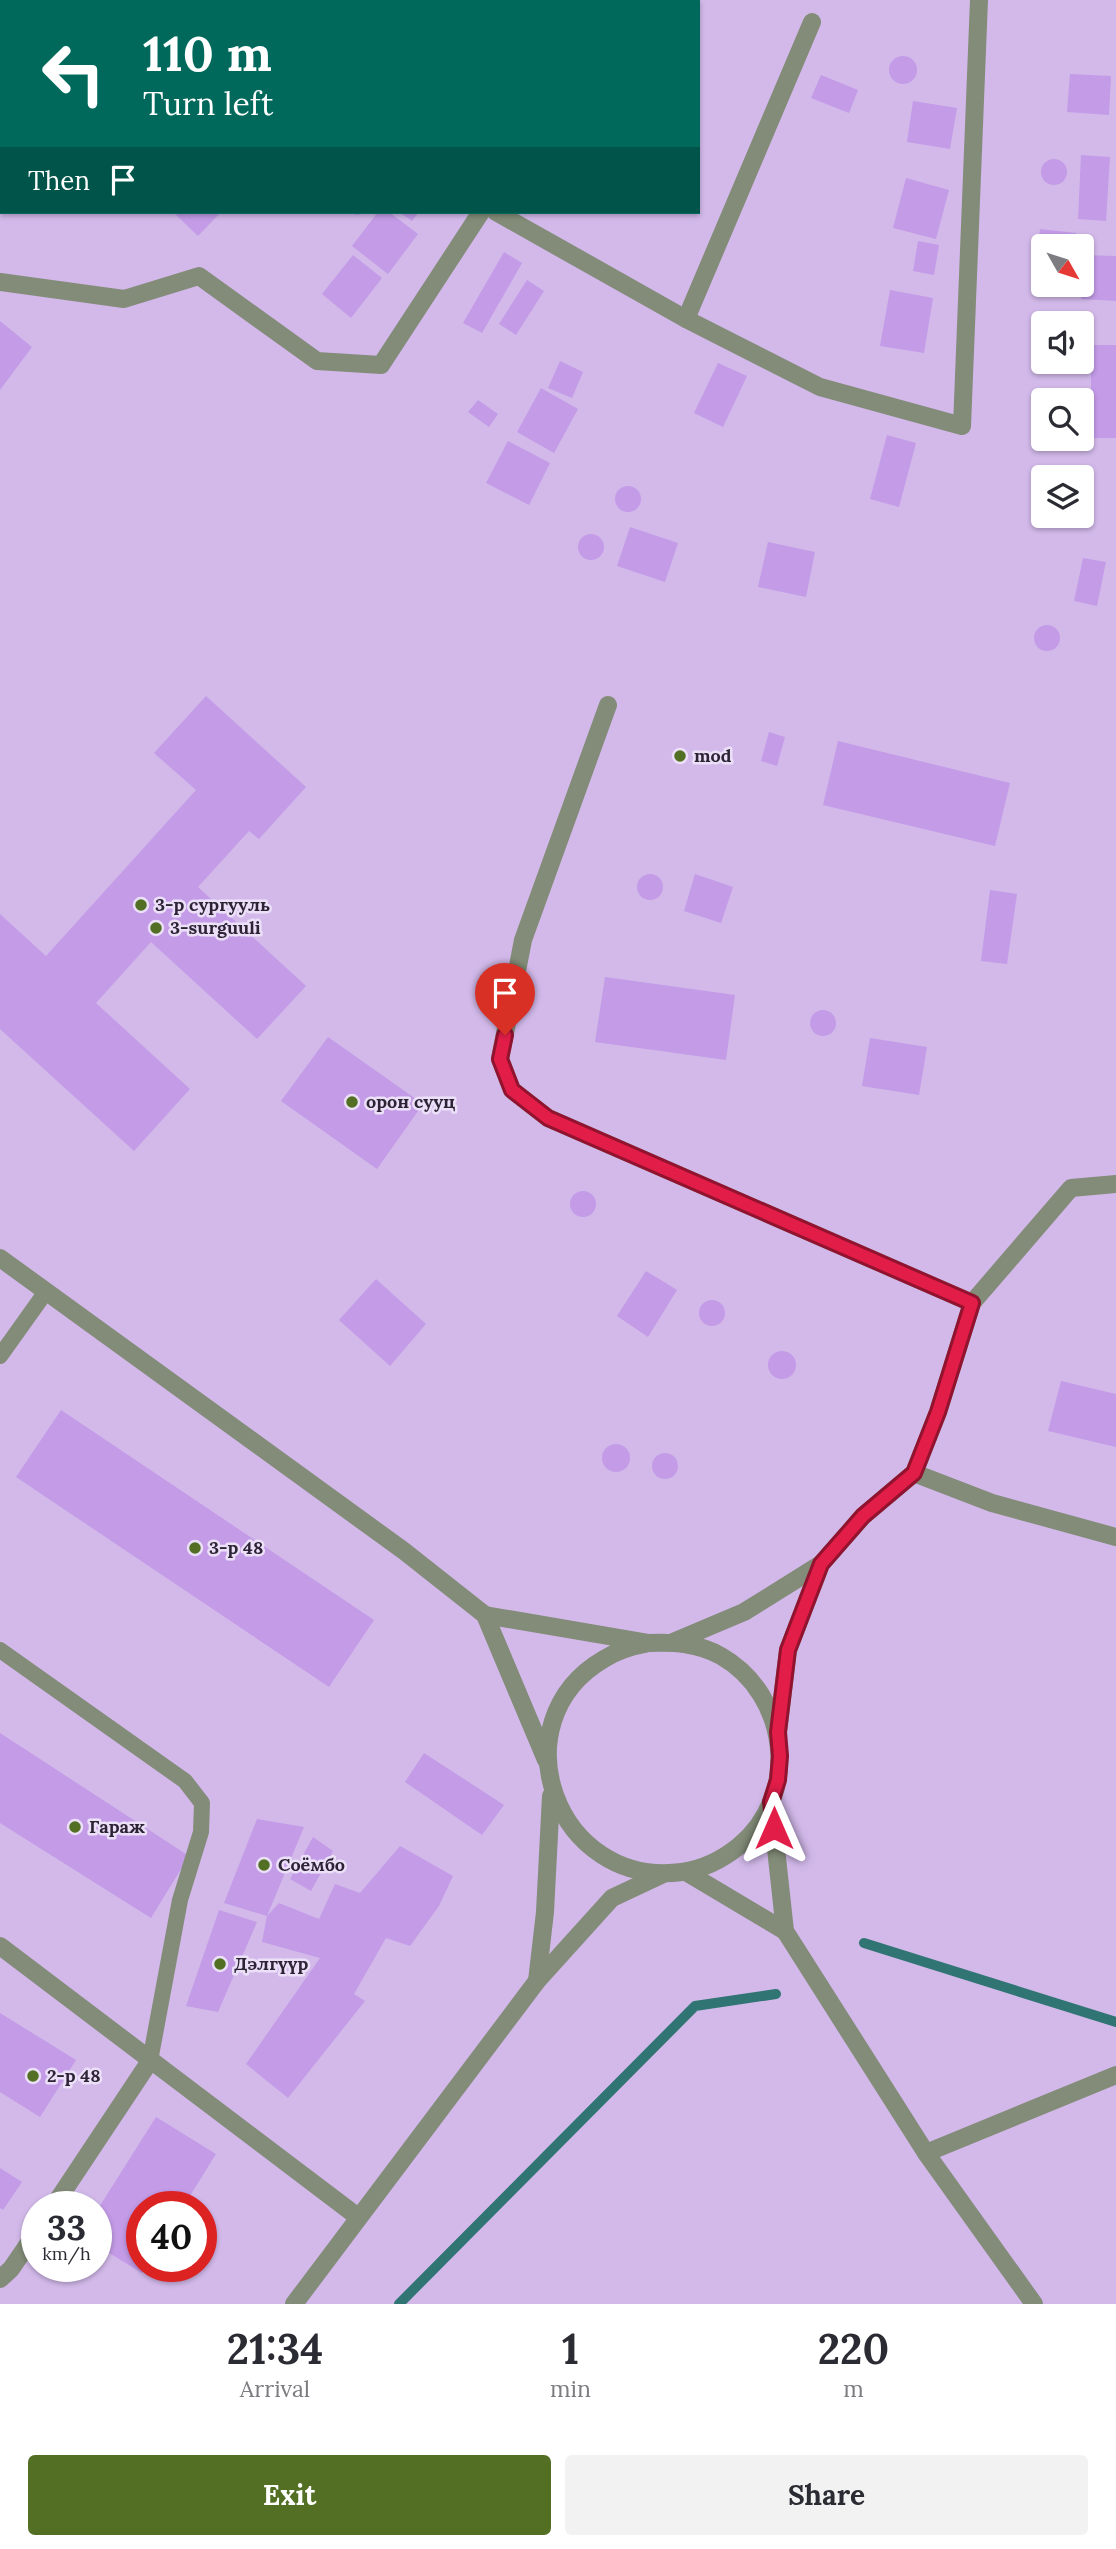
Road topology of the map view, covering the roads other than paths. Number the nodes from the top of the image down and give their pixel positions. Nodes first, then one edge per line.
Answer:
1 (979, 0) edge
2 (812, 22) dead end
3 (480, 214) edge
4 (500, 214) edge
5 (0, 282) edge
6 (685, 318) junction
7 (608, 705) dead end
8 (1116, 1184) edge
9 (0, 1258) edge
10 (46, 1293) junction
11 (972, 1303) junction
12 (0, 1356) edge
13 (914, 1473) junction
14 (1116, 1537) edge
15 (821, 1564) junction
16 (485, 1615) junction
17 (673, 1642) junction
18 (649, 1643) junction
19 (0, 1650) edge
20 (778, 1732) junction
21 (548, 1765) junction
22 (552, 1790) junction
23 (771, 1802) junction
24 (686, 1872) junction
25 (663, 1874) junction
26 (785, 1931) junction
27 (0, 1946) edge
28 (537, 1981) junction
29 (150, 2062) junction
30 (1116, 2075) edge
31 (926, 2153) junction
32 (64, 2191) edge
33 (358, 2217) junction
34 (21, 2254) edge
35 (0, 2279) edge
36 (294, 2304) edge
37 (1034, 2304) edge

1 - 6 street
2 - 6 street
3 - 5 street
4 - 6 street
7 - 11 street
8 - 11 street
9 - 10 street
10 - 12 lane
10 - 16 street
11 - 13 street
13 - 14 street
13 - 15 street
15 - 17 street
15 - 20 street
16 - 18 street
16 - 21 street
17 - 18 street
17 - 20 street
18 - 21 street
19 - 29 lane
20 - 23 street
21 - 22 street
22 - 25 street
22 - 28 street
23 - 24 street
23 - 26 street
24 - 25 street
24 - 26 street
25 - 28 street
26 - 31 street
27 - 29 street
28 - 33 street
29 - 32 street
29 - 33 street
30 - 31 street
31 - 37 street
33 - 36 street
34 - 35 street

